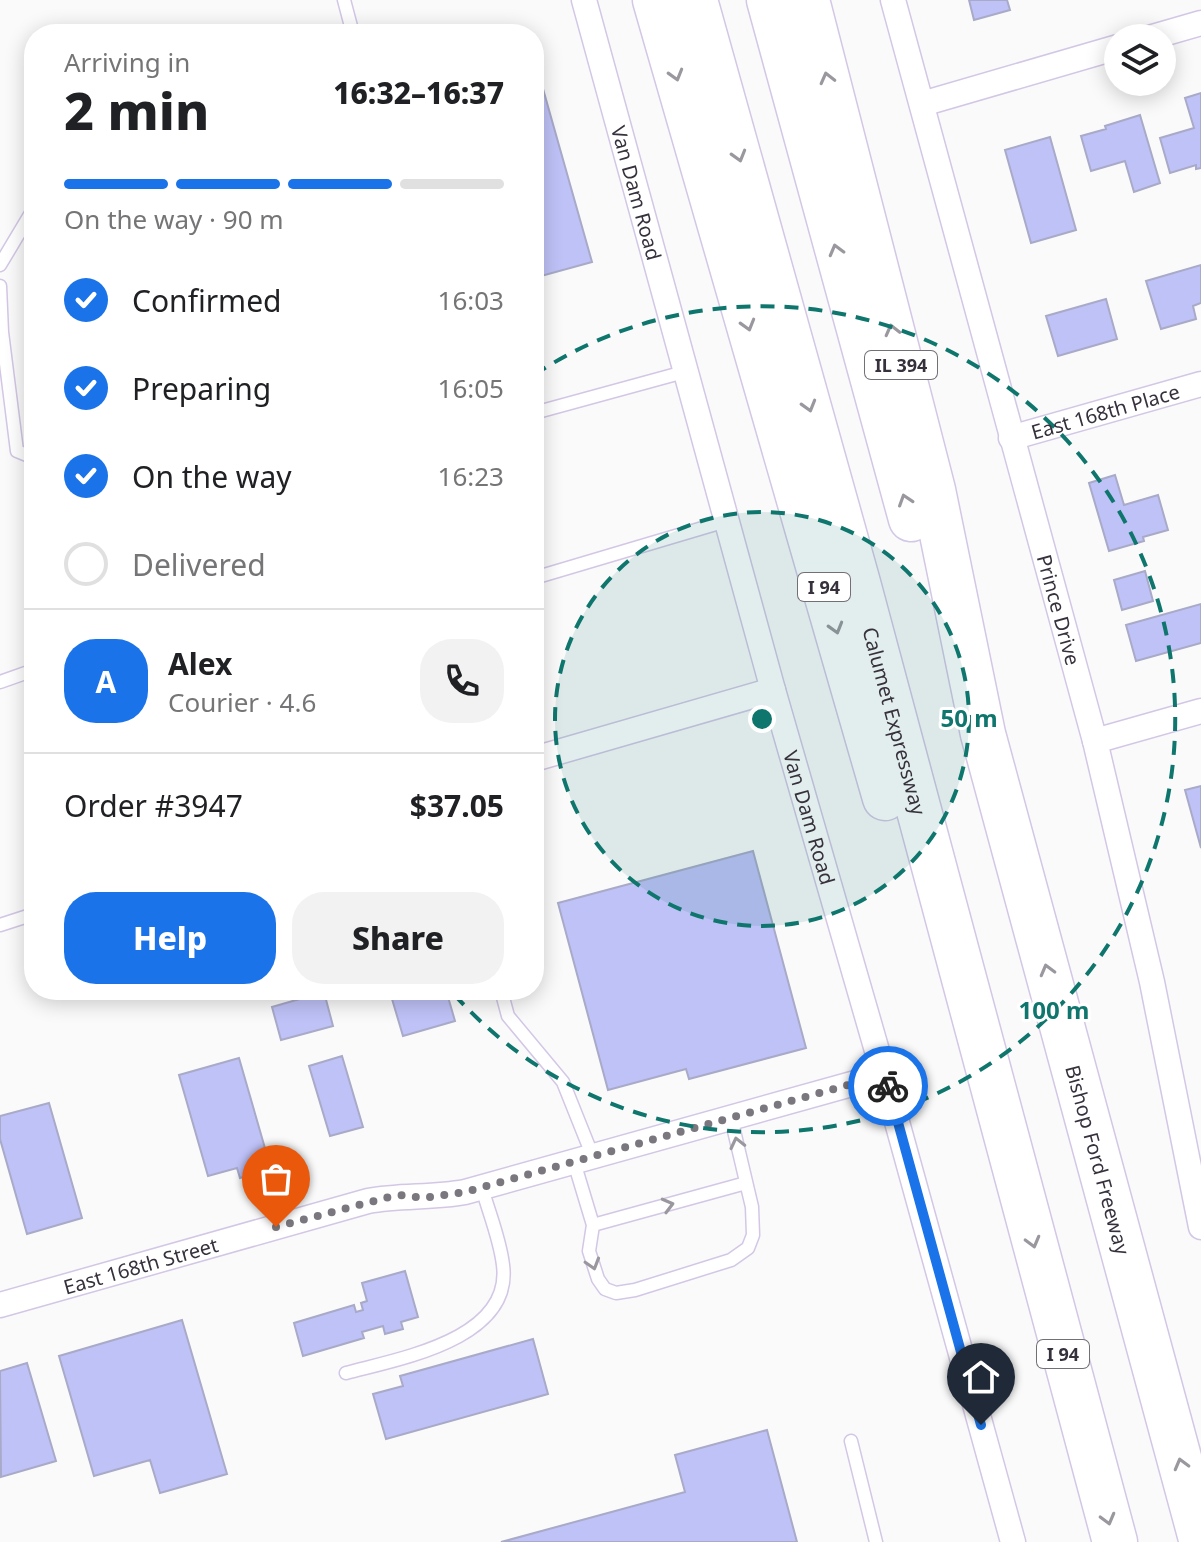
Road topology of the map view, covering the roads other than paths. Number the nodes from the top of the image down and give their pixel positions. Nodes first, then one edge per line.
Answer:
1 (344, 0) edge
2 (584, 0) edge
3 (655, 0) edge
4 (695, 0) edge
5 (769, 0) edge
6 (807, 0) edge
7 (893, 0) edge
8 (1201, 23) edge
9 (350, 24) edge
10 (1176, 30) edge
11 (1104, 51) edge
12 (922, 104) junction
13 (24, 225) edge
14 (0, 265) edge
15 (0, 286) edge
16 (684, 372) junction
17 (1201, 384) edge
18 (544, 410) edge
19 (1011, 438) junction
20 (24, 454) edge
21 (726, 521) junction
22 (544, 575) edge
23 (24, 674) edge
24 (0, 682) edge
25 (773, 690) junction
26 (1201, 711) edge
27 (983, 734) junction
28 (1095, 741) junction
29 (544, 756) edge
30 (24, 917) edge
31 (0, 925) edge
32 (504, 1000) edge
33 (884, 1075) junction
34 (731, 1118) junction
35 (583, 1159) junction
36 (1012, 1166) junction
37 (746, 1183) junction
38 (482, 1188) junction
39 (593, 1225) junction
40 (1201, 1227) edge
41 (0, 1305) edge
42 (346, 1373) dead end
43 (851, 1441) dead end
44 (1201, 1539) edge
45 (876, 1542) edge
46 (1013, 1542) edge
47 (1115, 1542) edge

1 - 9 lane
2 - 16 street, Van Dam Road
3 -> 36 highway, I 94
4 -> 36 highway, Calumet Expressway
27 -> 5 highway
27 -> 6 highway, IL 394
7 - 12 street, Prince Drive
8 - 10 street
11 - 12 street
12 - 19 street, Prince Drive
13 - 14 lane
15 - 20 lane
16 - 18 lane
16 - 21 street, Van Dam Road
17 - 19 street, East 168th Place
19 - 28 street, Prince Drive
21 - 22 lane
21 - 25 street, Van Dam Road
23 - 24 lane
25 - 29 street
25 - 33 street, Van Dam Road
26 - 28 street
44 -> 27 highway, Bishop Ford Freeway
28 - 40 street, Prince Drive
30 - 31 lane
32 - 35 lane
33 - 34 street, East 168th Street
33 - 46 street, Van Dam Road
34 - 35 street, East 168th Street
37 -> 34 lane
35 - 38 street, East 168th Street
35 - 39 lane
36 -> 47 highway, I 94
39 -> 37 lane
39 -> 37 lane
38 - 41 street, East 168th Street
38 - 42 lane
43 - 45 lane

